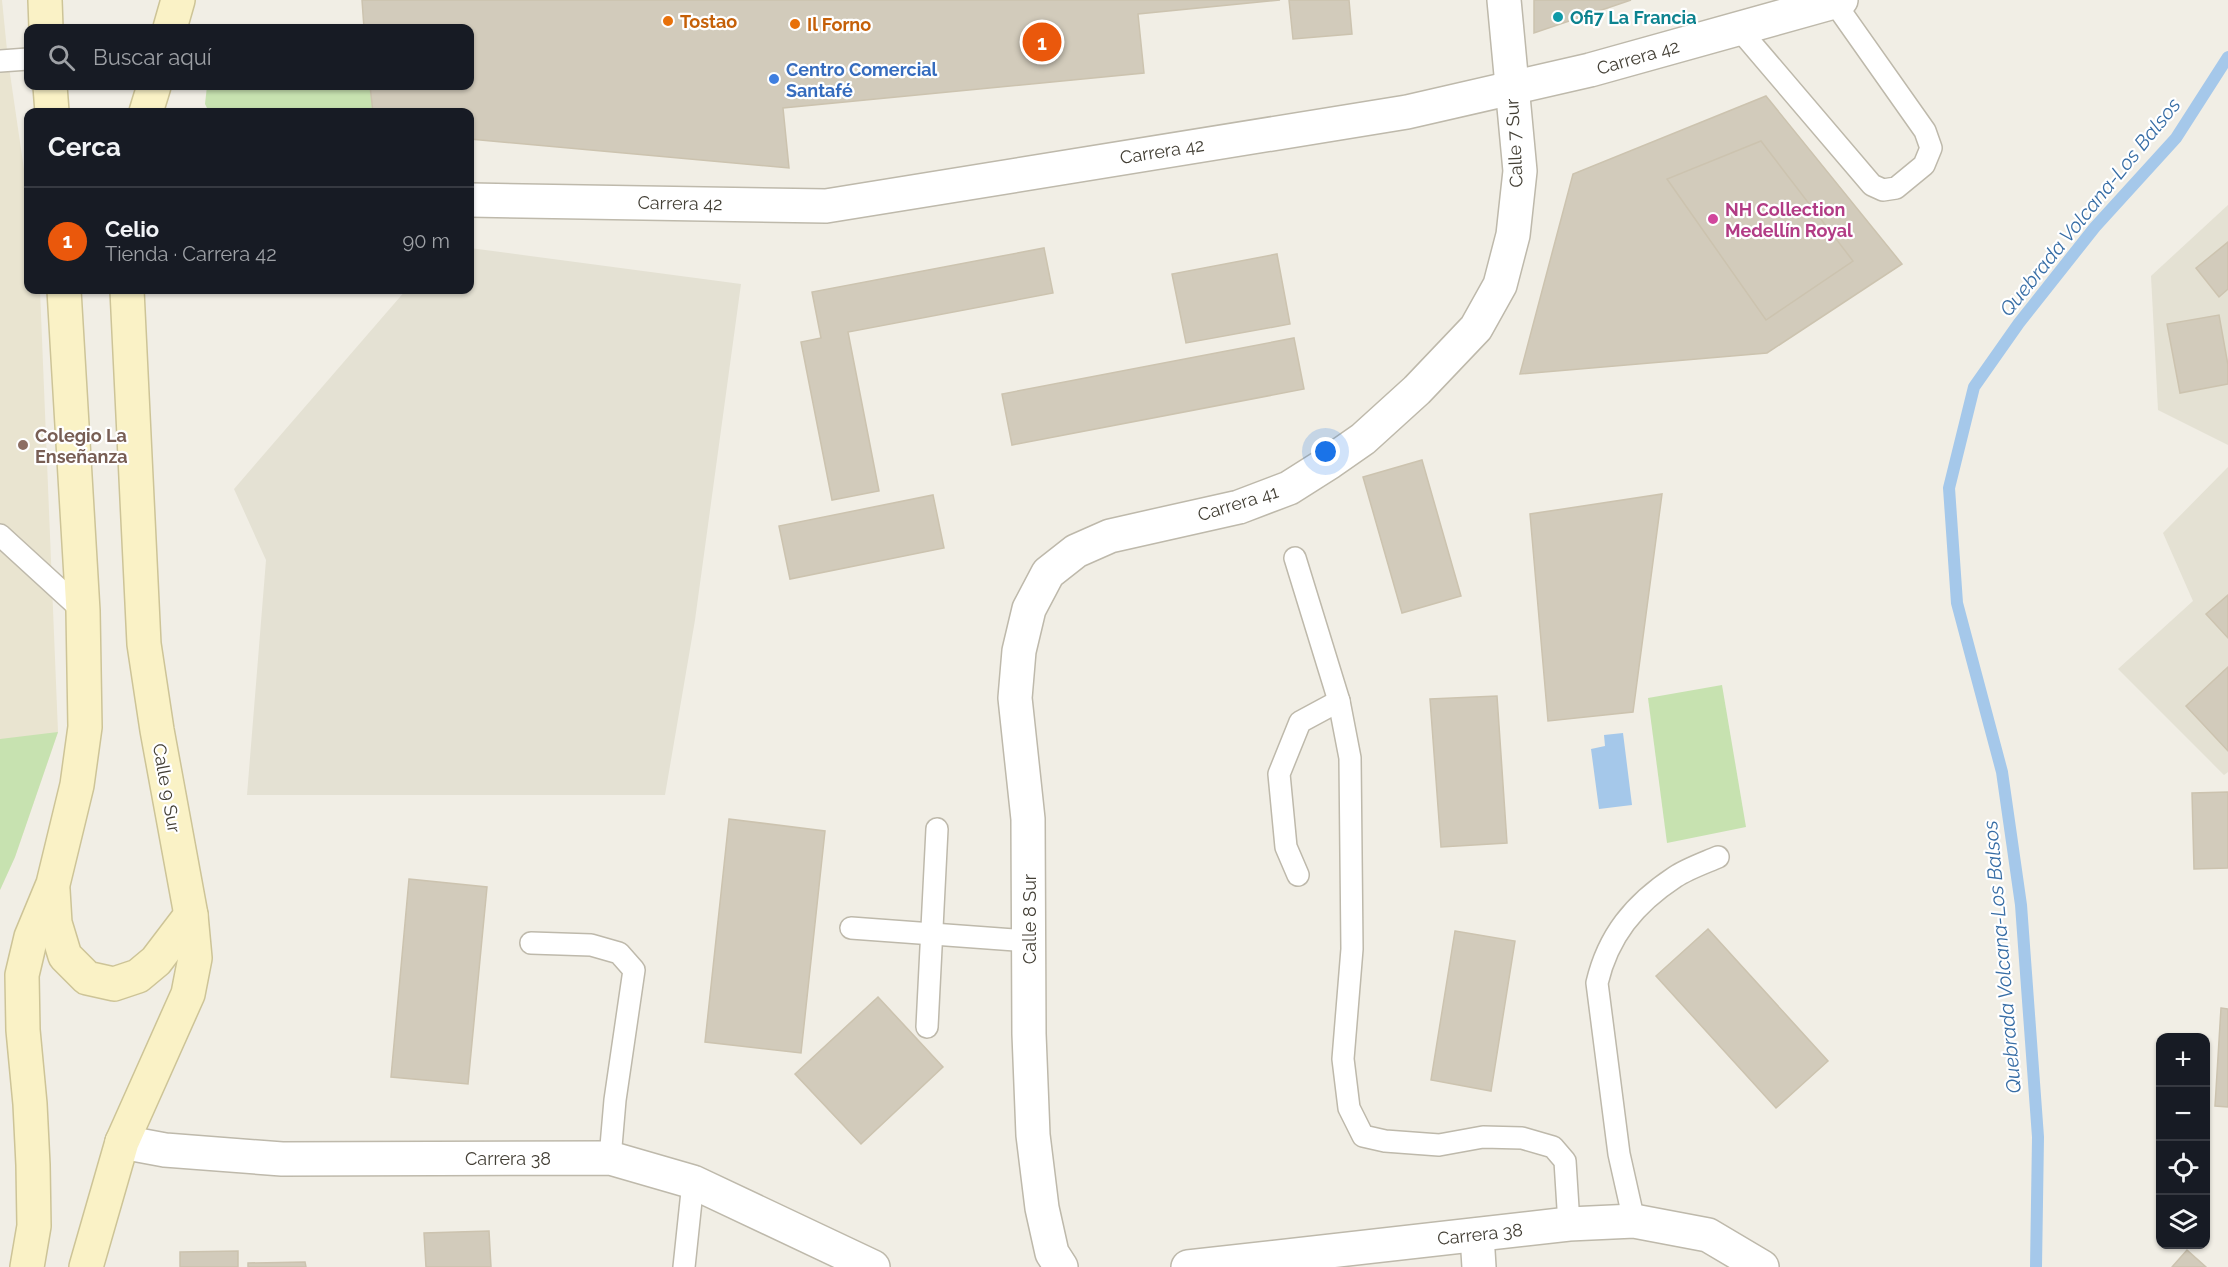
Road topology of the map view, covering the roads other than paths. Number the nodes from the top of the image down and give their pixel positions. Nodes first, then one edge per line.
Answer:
1 (45, 0) edge
2 (178, 0) edge
3 (1504, 0) edge
4 (1838, 1) edge
5 (46, 24) edge
6 (171, 24) edge
7 (1739, 29) junction
8 (24, 59) edge
9 (0, 61) edge
10 (1511, 89) junction
11 (50, 90) edge
12 (153, 90) edge
13 (52, 108) edge
14 (147, 108) edge
15 (474, 200) edge
16 (1500, 285) joint
17 (64, 294) edge
18 (127, 294) edge
19 (0, 535) edge
20 (1295, 558) dead end
21 (1048, 573) joint
22 (83, 611) junction
23 (1339, 701) junction
24 (937, 829) dead end
25 (1718, 857) dead end
26 (1298, 875) dead end
27 (53, 884) junction
28 (191, 915) junction
29 (851, 928) dead end
30 (932, 934) junction
31 (1029, 941) junction
32 (531, 944) dead end
33 (927, 1027) dead end
34 (122, 1142) junction
35 (610, 1158) junction
36 (693, 1182) junction
37 (1634, 1221) junction
38 (1569, 1224) junction
39 (1477, 1235) junction
40 (27, 1267) edge
41 (86, 1267) edge
42 (684, 1267) edge
43 (873, 1267) edge
44 (1061, 1267) edge
45 (1188, 1267) edge
46 (1479, 1267) edge
47 (1762, 1267) edge

1 - 5 main road
2 - 6 main road
3 - 10 street, Calle 7 Sur
4 - 7 street, Carrera 42
4 - 7 lane
7 - 10 street, Carrera 42
8 - 9 lane
10 - 15 street, Carrera 42
10 - 16 street, Calle 7 Sur
11 - 13 main road
12 - 14 main road
16 - 21 street, Carrera 41
17 - 22 main road
18 - 28 main road, Calle 9 Sur
19 - 22 lane
20 - 23 lane
21 - 31 street, Calle 8 Sur
22 - 27 main road
23 - 26 lane
23 - 38 lane
24 - 30 lane
25 - 37 lane
27 - 28 main road
27 - 40 main road
28 - 34 main road, Calle 9 Sur
29 - 30 lane
30 - 31 lane
30 - 33 lane
31 - 44 street, Calle 8 Sur
32 - 35 lane
34 - 35 street, Carrera 38
34 - 41 main road, Calle 9 Sur
35 - 36 street, Carrera 38
36 - 42 lane
36 - 43 street, Carrera 38
37 - 38 street, Carrera 38
37 - 47 street, Carrera 38
38 - 39 street, Carrera 38
39 - 45 street, Carrera 38
39 - 46 street

